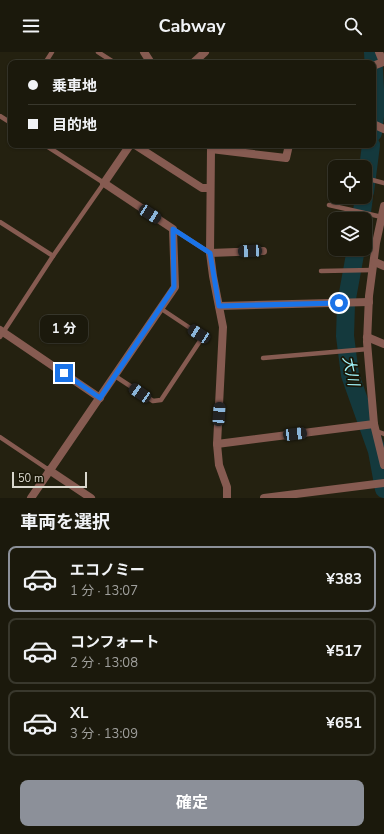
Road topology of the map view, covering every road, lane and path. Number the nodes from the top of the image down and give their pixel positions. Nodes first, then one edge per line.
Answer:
1 (98, 52) edge
2 (204, 52) edge
3 (379, 52) edge
4 (110, 60) edge
5 (196, 60) edge
6 (376, 65) edge
7 (50, 148) edge
8 (128, 148) edge
9 (140, 148) edge
10 (210, 148) edge
11 (226, 148) edge
12 (288, 148) edge
13 (243, 149) edge
14 (372, 180) edge
15 (104, 183) junction
16 (384, 183) edge
17 (210, 188) junction
18 (329, 205) dead end
19 (384, 206) edge
20 (382, 217) junction
21 (0, 222) edge
22 (173, 229) junction
23 (263, 251) dead end
24 (210, 253) junction
25 (53, 256) junction
26 (374, 266) junction
27 (384, 266) edge
28 (321, 271) dead end
29 (369, 302) junction
30 (219, 306) junction
31 (160, 308) junction
32 (1, 333) edge
33 (367, 337) junction
34 (384, 344) edge
35 (368, 349) junction
36 (263, 358) dead end
37 (115, 376) junction
38 (100, 398) junction
39 (375, 428) junction
40 (384, 434) edge
41 (0, 437) edge
42 (217, 444) junction
43 (384, 465) edge
44 (49, 470) junction
45 (384, 482) edge
46 (31, 498) edge
47 (91, 498) edge
48 (227, 498) edge
49 (264, 498) edge

1 - 4 lane
2 - 5 street
3 - 6 street
7 - 15 lane
8 - 15 street
9 - 17 street
10 - 17 street
11 - 13 street
12 - 13 street
14 - 16 lane
15 - 22 street
15 - 25 lane
17 - 24 street
18 - 20 lane
19 - 20 street
20 - 26 street
21 - 25 lane
22 - 24 lane
22 - 31 street
23 - 24 street
24 - 30 street
25 - 32 lane
26 - 27 street
26 - 28 lane
26 - 29 street
29 - 30 street
29 - 33 street
30 - 42 street
31 - 37 street
31 - 37 lane
32 - 38 street
33 - 34 street
33 - 35 street
35 - 36 lane
35 - 39 street
37 - 38 street
38 - 44 street
39 - 40 lane
39 - 42 street
39 - 43 street
41 - 44 lane
42 - 48 street
44 - 46 street
44 - 47 street
45 - 49 street

